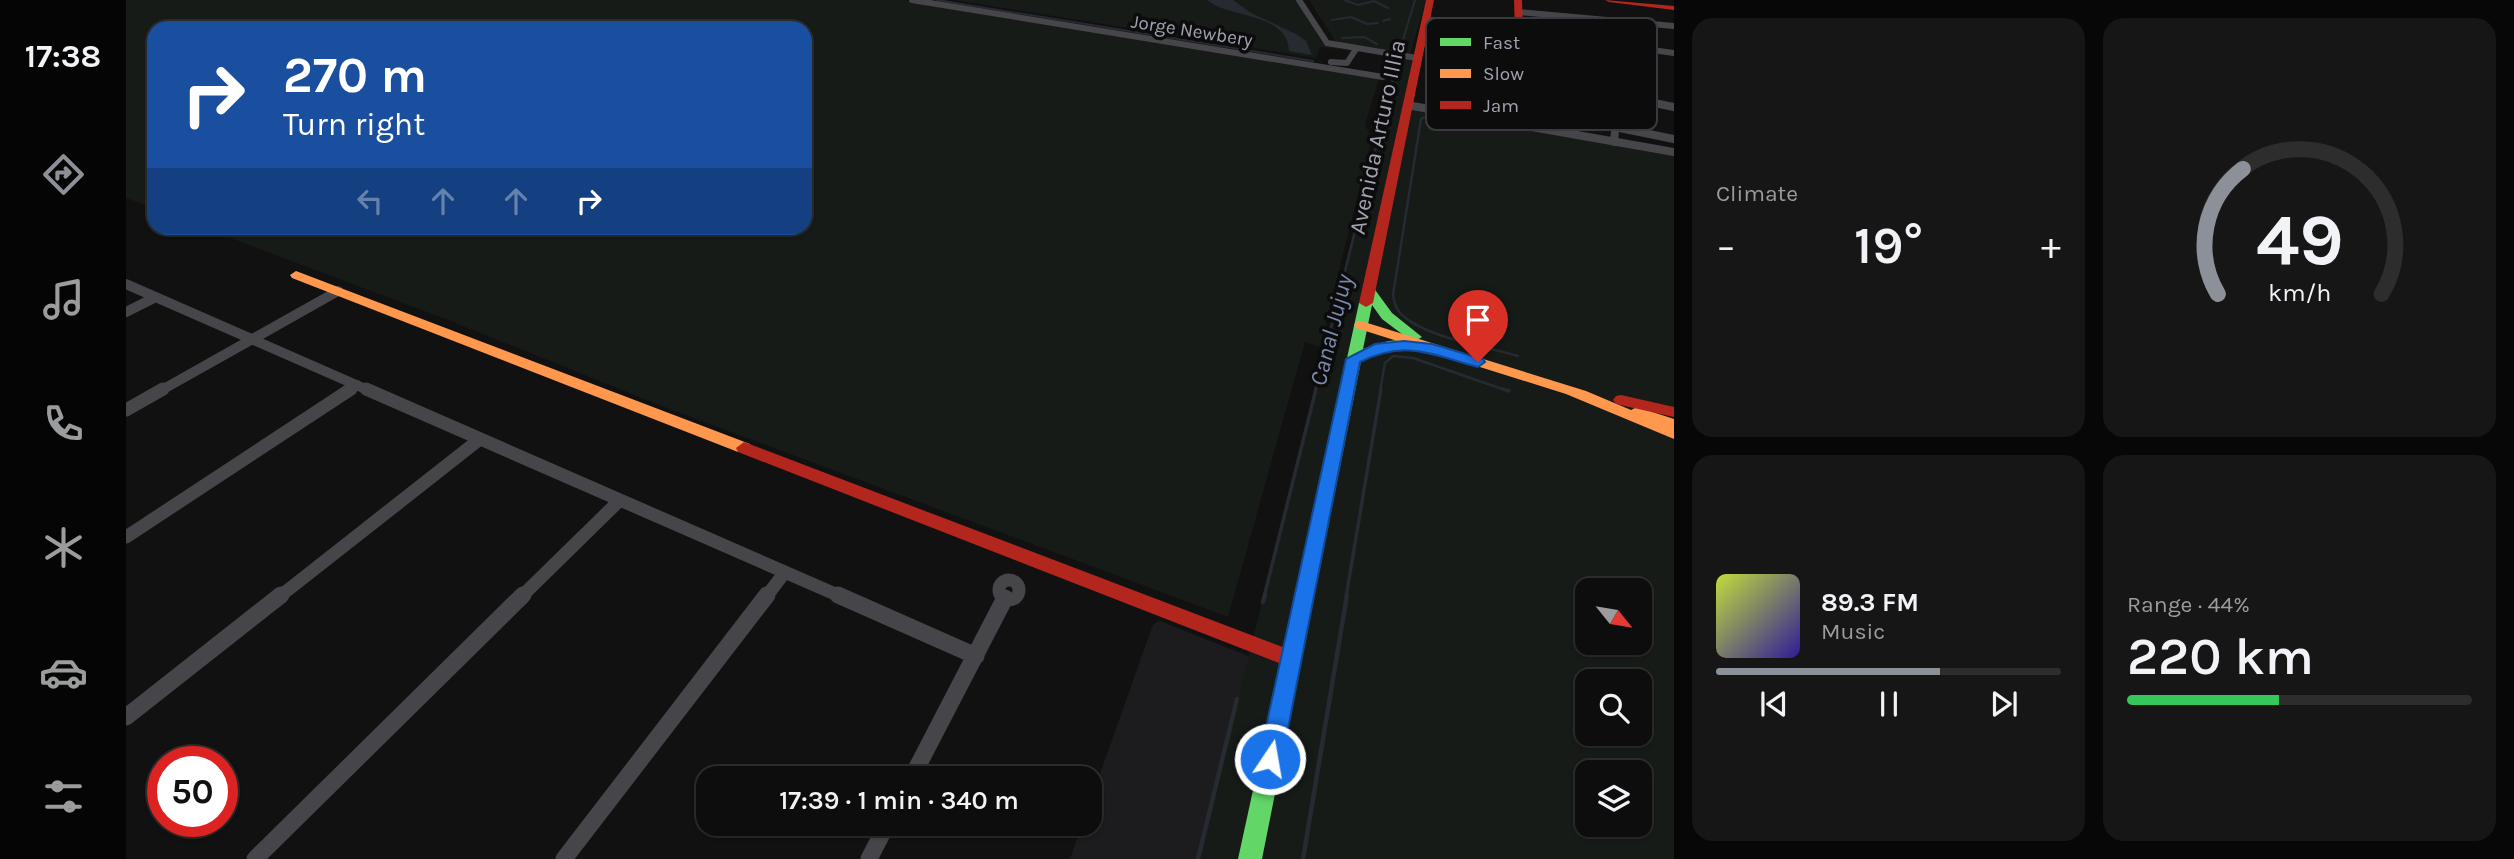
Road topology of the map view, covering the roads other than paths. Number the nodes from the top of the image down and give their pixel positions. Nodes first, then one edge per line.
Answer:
1 (912, 0) edge
2 (947, 0) edge
3 (1298, 0) edge
4 (1430, 0) edge
5 (1609, 0) edge
6 (1518, 6) edge
7 (1669, 7) edge
8 (1426, 18) edge
9 (1612, 18) edge
10 (1426, 19) edge
11 (1353, 48) junction
12 (1419, 50) junction
13 (1426, 50) edge
14 (1390, 54) junction
15 (1407, 106) junction
16 (1426, 109) edge
17 (1548, 130) edge
18 (1615, 130) edge
19 (1630, 130) edge
20 (1674, 139) edge
21 (1614, 142) junction
22 (1674, 152) edge
23 (296, 275) dead end
24 (126, 284) edge
25 (1368, 290) junction
26 (338, 291) junction
27 (156, 297) junction
28 (126, 312) edge
29 (1361, 325) junction
30 (252, 339) junction
31 (1432, 348) junction
32 (1354, 359) junction
33 (357, 385) junction
34 (1569, 390) junction
35 (126, 410) edge
36 (1674, 412) edge
37 (1674, 425) edge
38 (1674, 434) edge
39 (480, 439) junction
40 (620, 500) junction
41 (126, 537) edge
42 (785, 572) junction
43 (1005, 598) dead end
44 (975, 656) junction
45 (1291, 659) junction
46 (126, 717) edge
47 (918, 766) edge
48 (881, 836) edge
49 (255, 859) edge
50 (564, 859) edge
51 (869, 859) edge
52 (1250, 859) edge

1 - 14 street, Jorge Newbery
2 - 11 street
3 - 11 street
4 - 8 main road, Avenida Arturo Illia
5 - 7 main road
6 - 9 street
10 - 12 main road, Avenida Arturo Illia
11 - 14 street
12 - 13 street
12 - 14 street
12 - 15 main road, Avenida Arturo Illia
15 - 16 street
15 - 25 main road, Avenida Arturo Illia
17 - 21 street
18 - 21 street
19 - 20 street
21 - 22 street
23 - 26 main road
24 - 27 street
25 - 29 main road, Avenida Arturo Illia
25 - 31 main road
26 - 30 street
26 - 45 main road
27 - 28 street
27 - 30 street
29 - 31 main road
29 - 32 main road, Avenida Arturo Illia
30 - 33 street
30 - 35 street
31 - 32 main road
31 - 34 main road
32 - 45 main road, Avenida Arturo Illia
33 - 39 street
33 - 41 street
34 - 36 main road
34 - 37 main road
34 - 38 main road
39 - 40 street
39 - 46 street
40 - 42 street
40 - 49 street
42 - 44 street
42 - 50 street
43 - 44 street
44 - 47 street
45 - 52 main road, Avenida Arturo Illia
48 - 51 street

